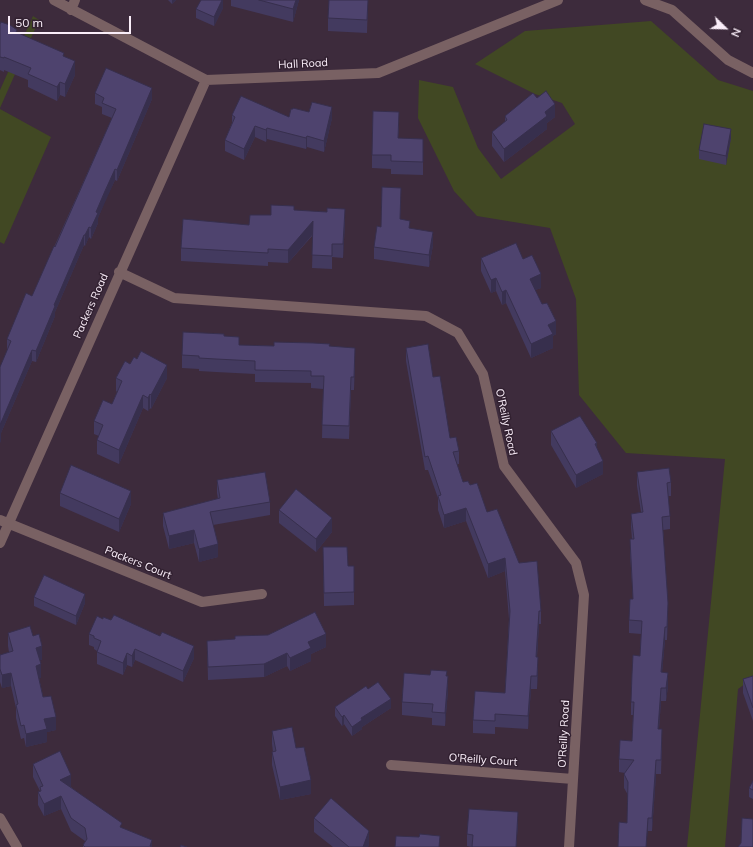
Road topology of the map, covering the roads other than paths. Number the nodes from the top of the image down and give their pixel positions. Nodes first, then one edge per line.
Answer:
1 (54, 0) edge
2 (76, 0) edge
3 (558, 0) edge
4 (644, 0) edge
5 (71, 10) junction
6 (753, 73) edge
7 (206, 80) junction
8 (119, 272) junction
9 (4, 522) edge
10 (0, 543) edge
11 (262, 594) dead end
12 (391, 765) dead end
13 (573, 779) junction
14 (0, 818) edge
15 (17, 847) edge
16 (569, 847) edge

1 - 5 street, Hall Road
2 - 5 street
3 - 7 street, Hall Road
4 - 6 street
5 - 7 street, Hall Road
7 - 8 street, Packers Road
8 - 9 street, Packers Road
8 - 13 street, O'Reilly Road
9 - 10 street, Packers Road
9 - 11 street, Packers Court
12 - 13 street, O'Reilly Court
13 - 16 street, O'Reilly Road
14 - 15 street

